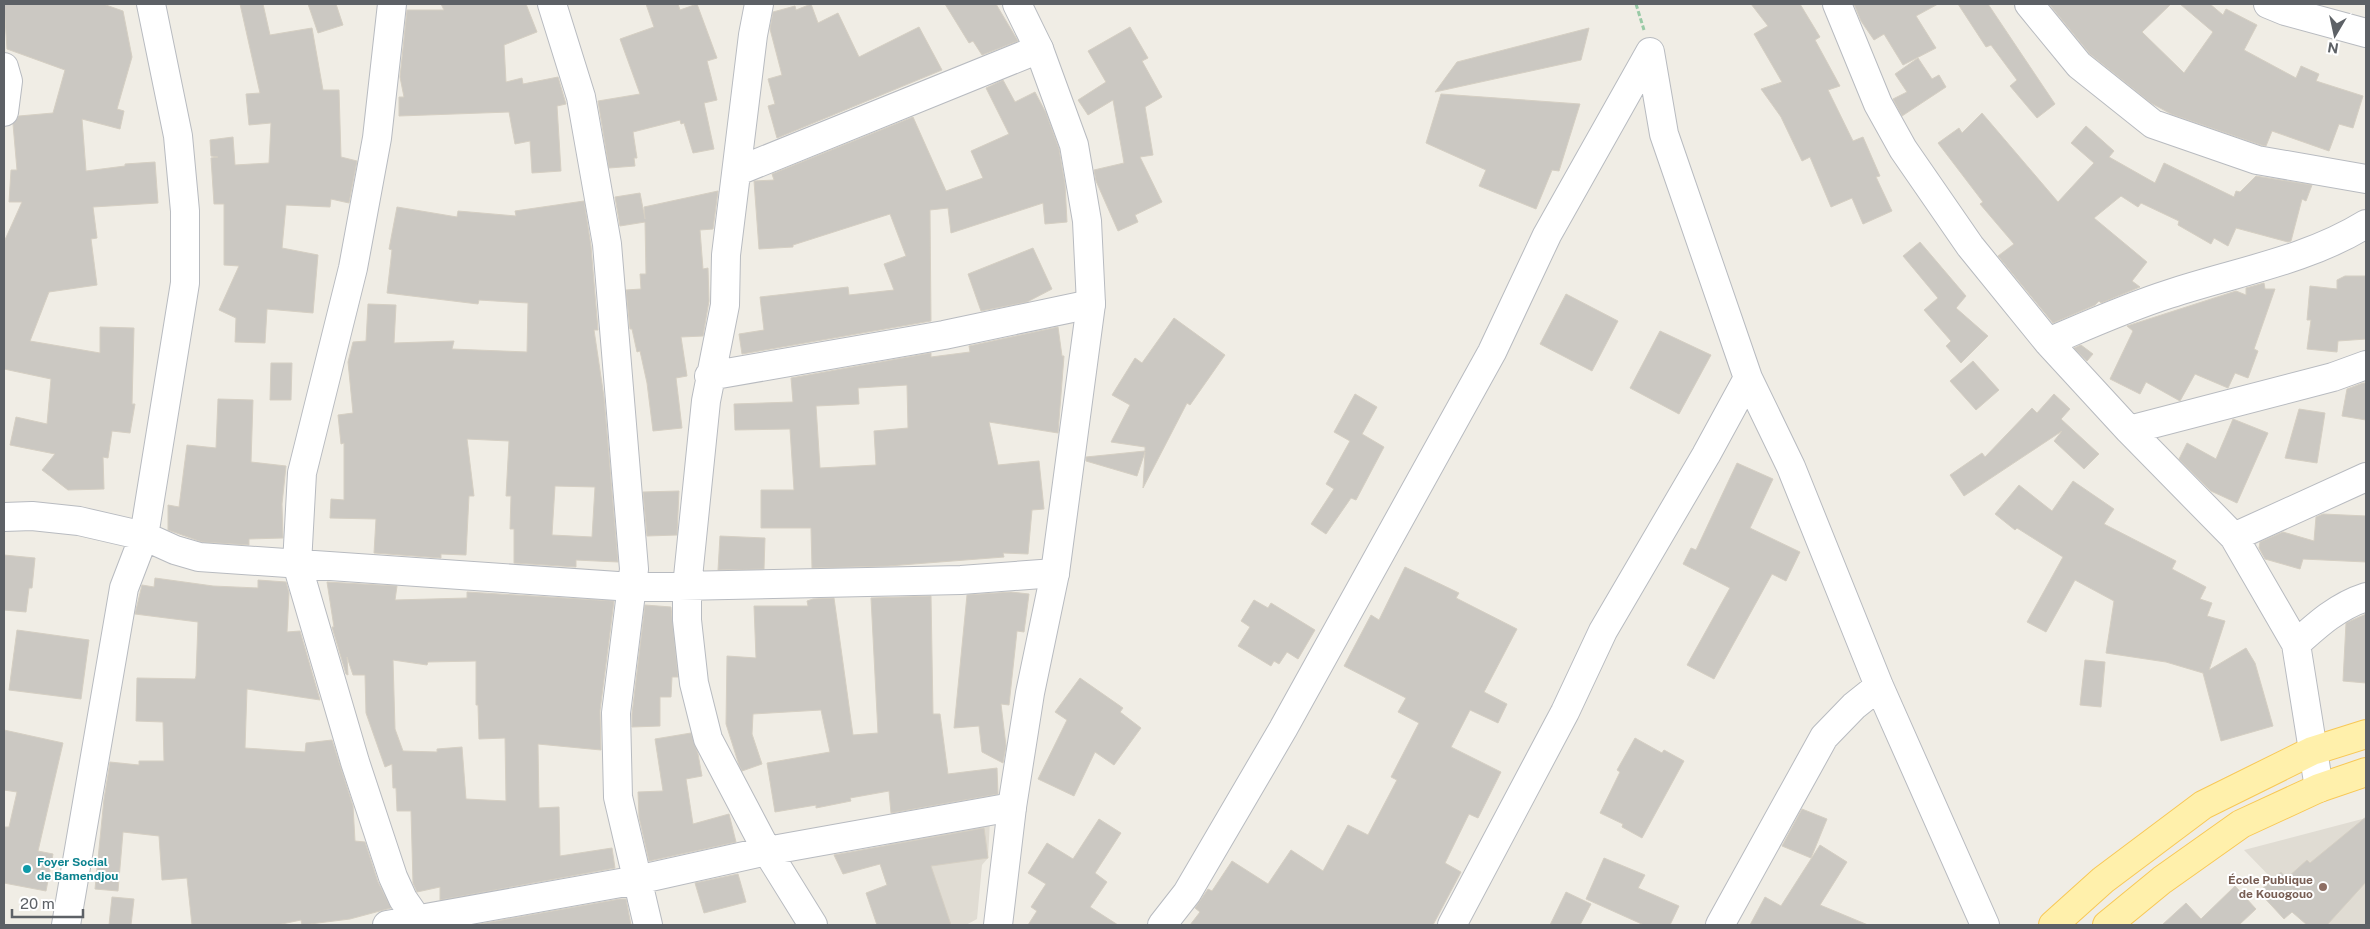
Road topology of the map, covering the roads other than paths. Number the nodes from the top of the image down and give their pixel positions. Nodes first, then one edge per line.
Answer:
1 (151, 4) edge
2 (392, 4) edge
3 (552, 4) edge
4 (759, 4) edge
5 (1017, 4) edge
6 (1837, 4) edge
7 (2029, 4) edge
8 (2268, 4) edge
9 (2366, 33) edge
10 (1039, 49) junction
11 (4, 67) edge
12 (4, 112) edge
13 (738, 171) junction
14 (2366, 179) edge
15 (2366, 224) edge
16 (1090, 304) junction
17 (2048, 342) junction
18 (2366, 365) edge
19 (710, 376) junction
20 (1748, 378) junction
21 (2129, 430) junction
22 (2366, 477) edge
23 (4, 517) edge
24 (144, 536) junction
25 (2234, 537) junction
26 (297, 564) junction
27 (1056, 574) junction
28 (632, 587) junction
29 (687, 587) junction
30 (2366, 597) edge
31 (2296, 644) junction
32 (1879, 686) junction
33 (2366, 734) edge
34 (2312, 751) junction
35 (2366, 772) edge
36 (2319, 788) junction
37 (1012, 807) junction
38 (767, 851) junction
39 (637, 880) junction
40 (420, 922) edge
41 (65, 925) edge
42 (387, 925) edge
43 (648, 925) edge
44 (813, 925) edge
45 (998, 925) edge
46 (1162, 925) edge
47 (1452, 925) edge
48 (1720, 925) edge
49 (1985, 925) edge
50 (2053, 925) edge
51 (2107, 925) edge

1 - 24 street
2 - 26 street
3 - 28 street
4 - 13 street
5 - 10 street
6 - 17 street
7 - 14 street
8 - 9 street
10 - 13 street
10 - 16 street
11 - 12 street
13 - 19 street
15 - 17 street
16 - 19 street
16 - 27 street
17 - 21 street
18 - 21 street
19 - 29 street
20 - 32 street
20 - 46 street
20 - 47 street
21 - 25 street
22 - 25 street
23 - 24 street
24 - 26 street
24 - 41 street
25 - 31 street
26 - 28 street
26 - 40 street
27 - 29 street
27 - 37 street
28 - 29 street
28 - 39 street
29 - 38 street
30 - 31 street
31 - 34 street
32 - 48 street
32 - 49 street
33 - 34 main road
34 - 36 street
34 - 50 main road
35 - 36 main road
36 - 51 main road
37 - 38 street
37 - 45 street
38 - 39 street
38 - 44 street
39 - 40 street
39 - 43 street
40 - 42 street

